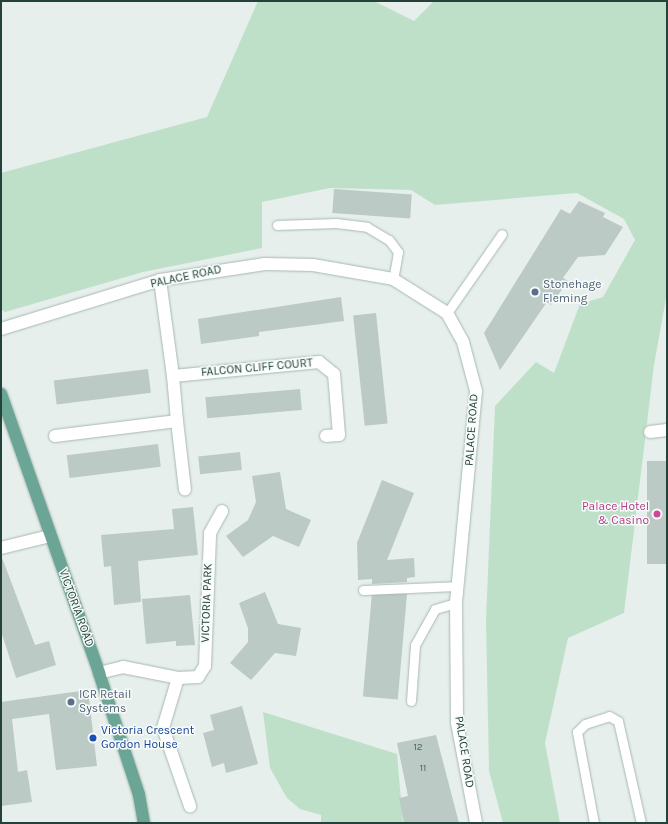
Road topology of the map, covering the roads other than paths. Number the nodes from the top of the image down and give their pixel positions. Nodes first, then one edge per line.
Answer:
1 (277, 225) dead end
2 (502, 234) dead end
3 (393, 279) junction
4 (160, 280) junction
5 (447, 313) junction
6 (1, 329) edge
7 (173, 376) junction
8 (1, 394) edge
9 (177, 421) junction
10 (667, 430) edge
11 (650, 432) dead end
12 (55, 436) dead end
13 (326, 436) dead end
14 (185, 490) dead end
15 (222, 511) dead end
16 (50, 536) junction
17 (1, 548) edge
18 (457, 586) junction
19 (363, 590) dead end
20 (456, 603) junction
21 (99, 673) junction
22 (178, 678) junction
23 (411, 701) dead end
24 (190, 806) dead end
25 (144, 823) edge
26 (476, 823) edge
27 (594, 823) edge
28 (641, 823) edge

1 - 3 lane
2 - 5 lane
3 - 4 street, PALACE ROAD
3 - 5 street, PALACE ROAD
4 - 6 street, PALACE ROAD
4 - 7 street
5 - 18 street, PALACE ROAD
7 - 9 street
7 - 13 street, FALCON CLIFF COURT
8 - 16 main road, VICTORIA ROAD
9 - 12 street
9 - 14 street
10 - 11 street
15 - 22 street, VICTORIA PARK
16 - 17 street
16 - 21 main road, VICTORIA ROAD
18 - 19 lane
18 - 20 street, PALACE ROAD
20 - 23 lane
20 - 26 street, PALACE ROAD
21 - 22 street, VICTORIA PARK
21 - 25 main road, VICTORIA ROAD
22 - 24 street
27 - 28 lane

